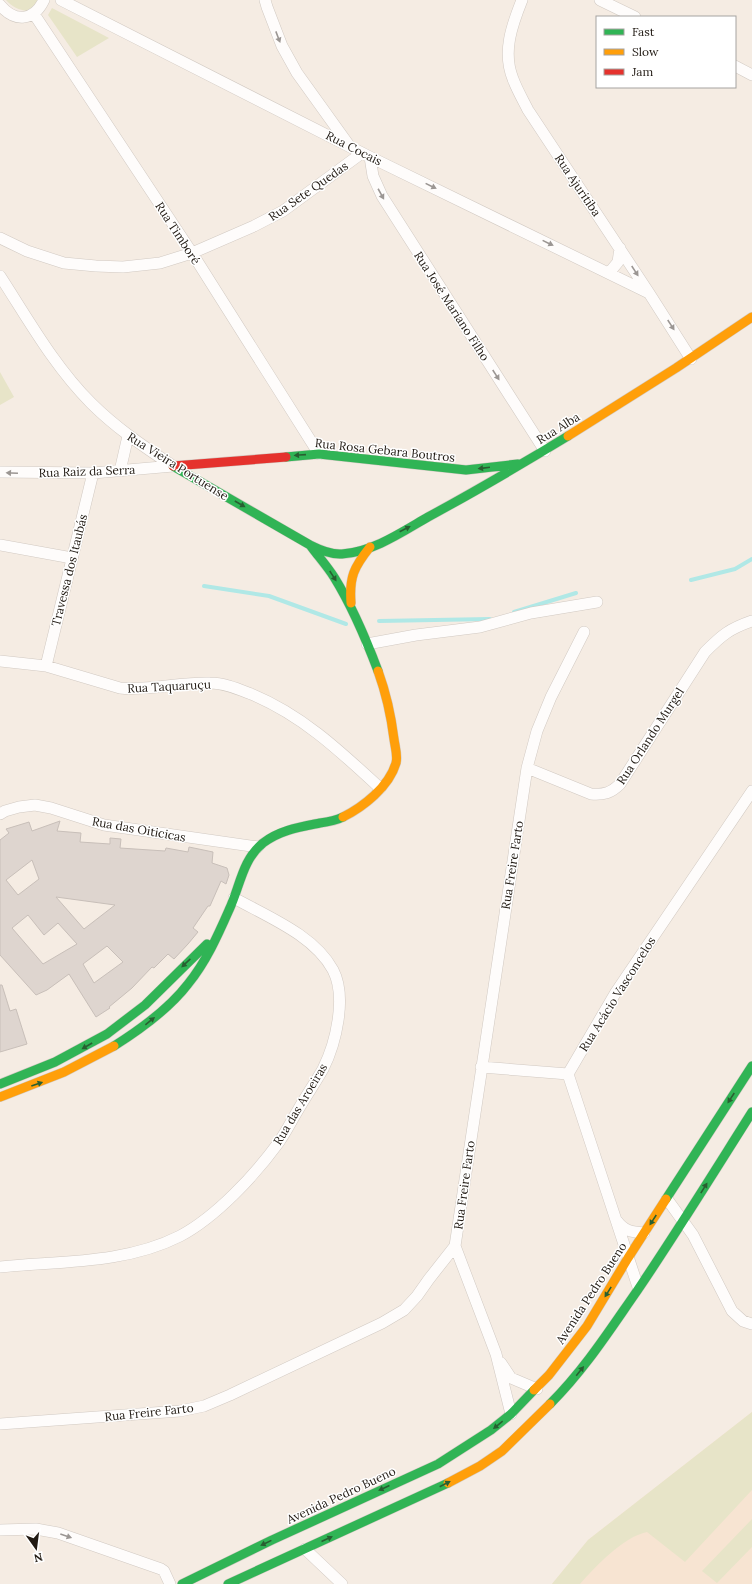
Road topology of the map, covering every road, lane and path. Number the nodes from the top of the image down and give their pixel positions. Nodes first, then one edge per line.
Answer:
1 (44, 0) edge
2 (61, 0) edge
3 (265, 0) edge
4 (522, 0) edge
5 (600, 0) edge
6 (0, 5) edge
7 (34, 14) junction
8 (633, 16) edge
9 (736, 67) edge
10 (752, 75) edge
11 (350, 146) junction
12 (366, 155) junction
13 (0, 238) edge
14 (620, 248) junction
15 (192, 253) junction
16 (609, 273) junction
17 (0, 276) edge
18 (649, 293) junction
19 (752, 317) edge
20 (691, 359) junction
21 (128, 436) junction
22 (545, 451) junction
23 (319, 454) junction
24 (204, 463) junction
25 (523, 464) junction
26 (173, 466) junction
27 (466, 470) junction
28 (120, 471) junction
29 (0, 472) edge
30 (93, 473) junction
31 (206, 485) junction
32 (470, 495) junction
33 (0, 545) edge
34 (310, 545) junction
35 (370, 547) junction
36 (72, 558) junction
37 (597, 602) dead end
38 (352, 610) junction
39 (752, 621) edge
40 (584, 632) dead end
41 (366, 644) junction
42 (0, 661) edge
43 (46, 666) junction
44 (527, 768) junction
45 (380, 788) junction
46 (752, 791) edge
47 (0, 814) edge
48 (258, 847) junction
49 (234, 898) junction
50 (215, 937) junction
51 (752, 1066) edge
52 (481, 1067) junction
53 (568, 1074) junction
54 (0, 1084) edge
55 (0, 1097) edge
56 (752, 1112) edge
57 (667, 1199) junction
58 (614, 1217) junction
59 (684, 1221) junction
60 (644, 1233) junction
61 (455, 1246) junction
62 (628, 1258) junction
63 (0, 1268) edge
64 (638, 1287) junction
65 (752, 1324) edge
66 (496, 1354) junction
67 (545, 1395) junction
68 (511, 1414) junction
69 (0, 1424) edge
70 (0, 1530) edge
71 (305, 1549) junction
72 (170, 1584) edge
73 (182, 1584) edge
74 (228, 1584) edge
75 (342, 1584) edge

1 - 7 street
2 - 11 street, Rua Cocais
3 -> 11 street
4 - 14 street, Rua Ajuritiba
5 - 8 street
6 - 7 street
7 - 15 street, Rua Timboré
9 - 10 street
11 - 12 street, Rua Cocais
12 - 15 street, Rua Sete Quedas
12 -> 16 street, Rua Cocais
12 -> 22 street, Rua José Mariano Filho
13 - 15 street, Rua Sete Quedas
14 - 16 street
14 -> 18 street, Rua Ajuritiba
15 - 23 street, Rua Timboré
16 - 18 street, Rua Cocais
17 - 21 street, Rua Vieira Portuense
18 -> 20 street, Rua Ajuritiba
19 - 20 street, Rua Alba
20 - 22 street, Rua Alba
21 - 26 street, Rua Vieira Portuense
21 - 28 street
22 - 25 street, Rua Alba
23 -> 24 street, Rua Rosa Gebara Boutros
23 - 27 street, Rua Rosa Gebara Boutros
24 - 26 street, Rua Rosa Gebara Boutros
24 - 31 street
25 -> 27 street, Rua Rosa Gebara Boutros
25 - 32 street, Rua Alba
26 - 28 street, Rua Raiz da Serra
26 - 31 street, Rua Vieira Portuense
27 - 32 street
28 - 30 street, Rua Raiz da Serra
30 -> 29 street, Rua Raiz da Serra
30 - 36 street, Travessa dos Itaubás
31 -> 34 street, Rua Vieira Portuense
35 -> 32 street, Rua Alba
33 - 36 street
34 - 35 street, Rua Vieira Portuense
34 -> 38 street
35 - 38 street
36 - 43 street, Travessa dos Itaubás
37 - 41 street
38 - 41 street
39 - 44 street, Rua Orlando Murgel
40 - 44 street, Rua Freire Farto
41 - 45 street
42 - 43 street, Rua Taquaruçu
43 - 45 street, Rua Taquaruçu
44 - 52 street, Rua Freire Farto
45 - 48 street
46 - 53 street, Rua Acácio Vasconcelos
47 - 48 street, Rua das Oiticicas
48 - 49 street
49 - 50 street
49 - 63 street, Rua das Aroeiras
50 -> 54 street
55 -> 50 street
51 -> 57 street, Avenida Pedro Bueno
52 - 53 street
52 - 61 street, Rua Freire Farto
53 - 58 street
59 -> 56 street, Avenida Pedro Bueno
57 - 59 street
57 -> 60 street, Avenida Pedro Bueno
58 - 60 street
58 - 62 street
59 - 64 street, Avenida Pedro Bueno
59 - 65 street
60 - 62 street, Avenida Pedro Bueno
61 - 66 street
61 - 69 street, Rua Freire Farto
62 - 64 street
62 -> 67 street, Avenida Pedro Bueno
67 -> 64 street, Avenida Pedro Bueno
66 - 67 street
66 - 68 street
67 - 68 street, Avenida Pedro Bueno
71 -> 67 street, Avenida Pedro Bueno
68 -> 73 street, Avenida Pedro Bueno
70 -> 72 street
71 - 74 street, Avenida Pedro Bueno
71 - 75 street

